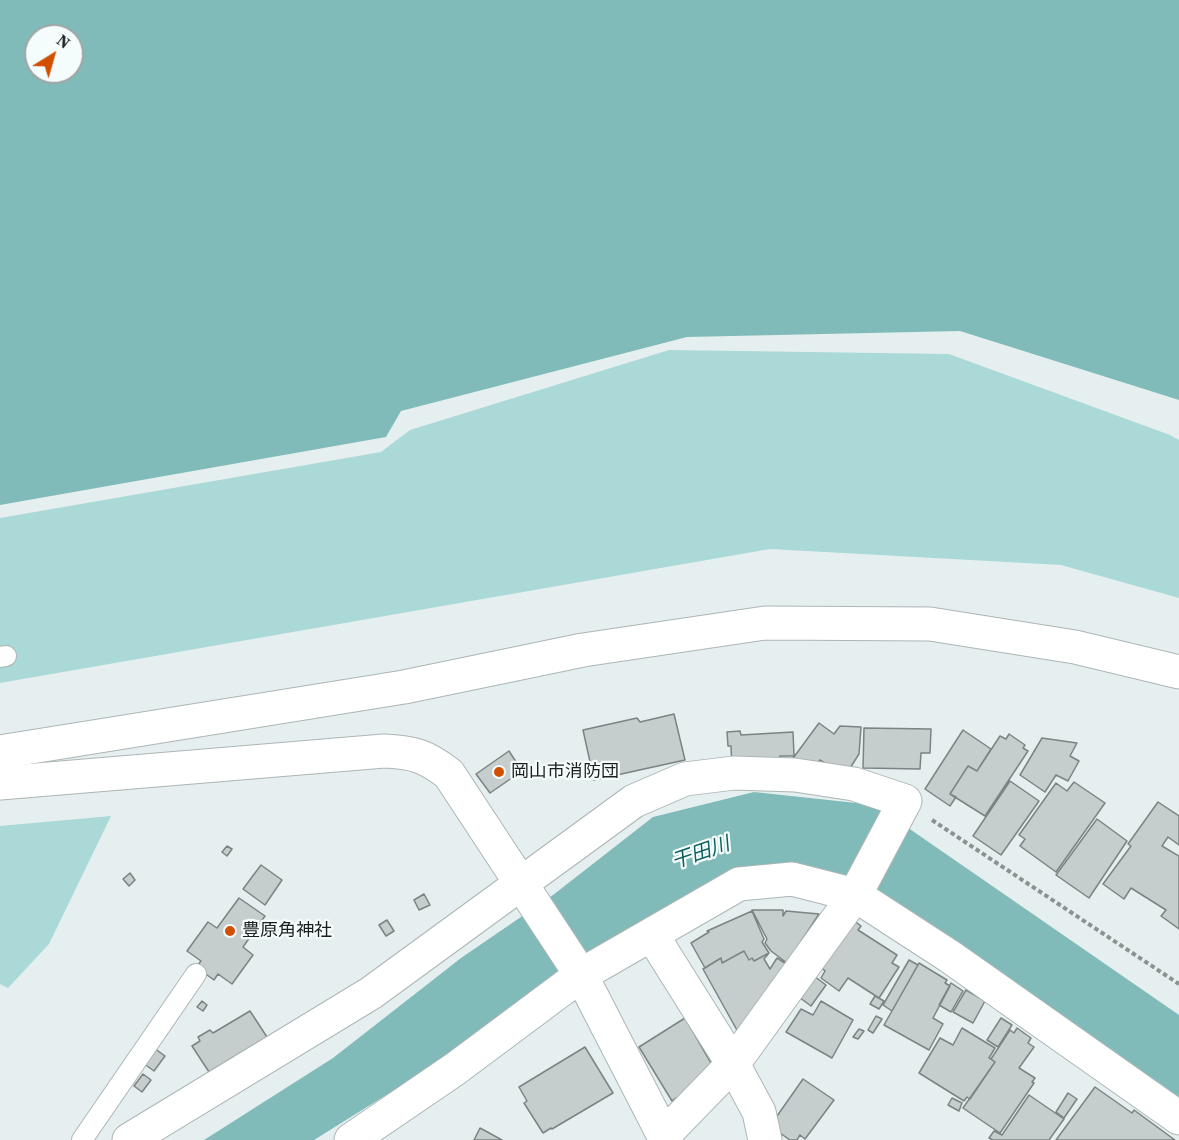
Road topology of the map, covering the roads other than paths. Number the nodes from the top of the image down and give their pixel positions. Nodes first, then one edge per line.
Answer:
1 (1179, 672) edge
2 (0, 752) edge
3 (0, 783) edge
4 (858, 888) junction
5 (529, 895) junction
6 (652, 935) junction
7 (576, 968) junction
8 (196, 974) dead end
9 (733, 1064) junction
10 (1179, 1118) edge
11 (665, 1138) edge
12 (82, 1140) edge
13 (129, 1140) edge
14 (351, 1140) edge
15 (765, 1140) edge

1 - 2 street
3 - 5 street
4 - 5 street
4 - 6 street
4 - 9 street
4 - 10 street
5 - 7 street
5 - 13 street
6 - 7 street
6 - 9 street
7 - 11 street
7 - 14 street
8 - 12 lane
9 - 11 street
9 - 15 street

